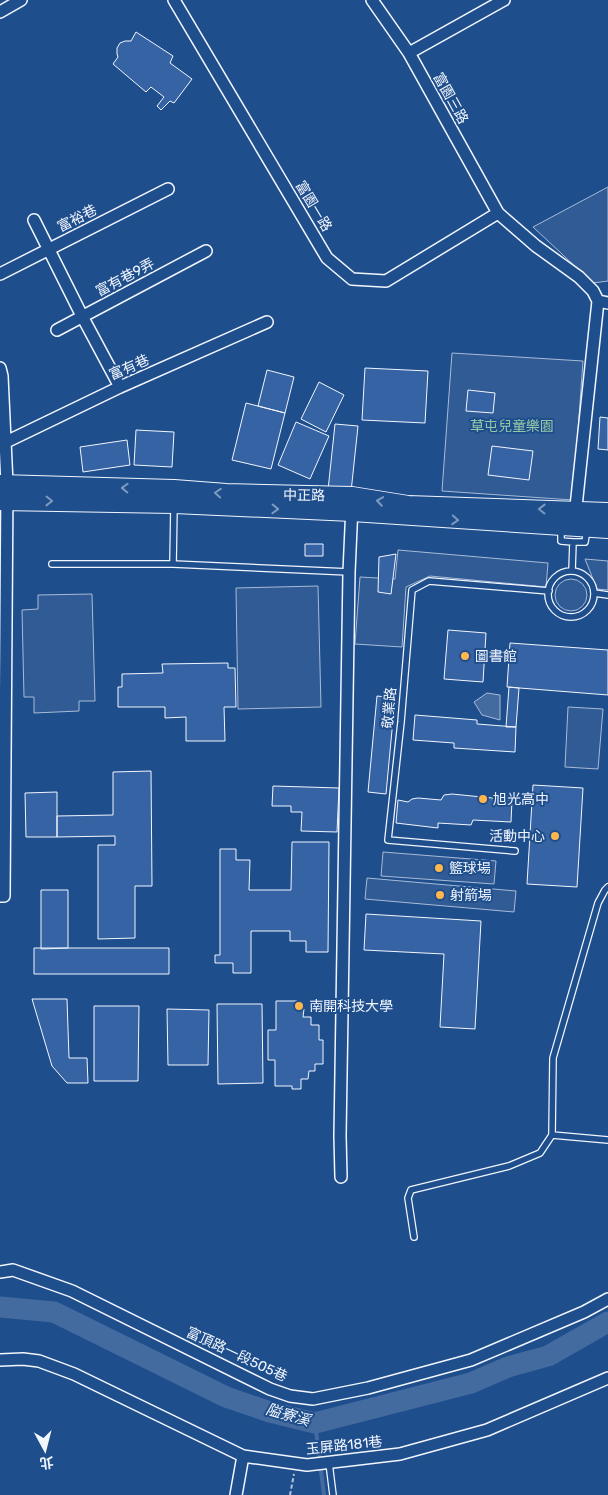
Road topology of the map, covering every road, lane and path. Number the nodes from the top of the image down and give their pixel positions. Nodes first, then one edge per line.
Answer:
1 (22, 0) edge
2 (174, 0) edge
3 (372, 0) edge
4 (504, 0) edge
5 (0, 12) edge
6 (409, 53) junction
7 (168, 189) dead end
8 (498, 213) junction
9 (34, 220) dead end
10 (48, 249) junction
11 (206, 250) dead end
12 (0, 274) edge
13 (603, 302) edge
14 (82, 316) junction
15 (266, 322) dead end
16 (57, 330) dead end
17 (0, 368) edge
18 (120, 387) junction
19 (6, 442) junction
20 (3, 492) edge
21 (174, 497) junction
22 (352, 504) junction
23 (608, 512) edge
24 (574, 526) junction
25 (608, 529) edge
26 (52, 564) dead end
27 (173, 564) junction
28 (572, 571) junction
29 (349, 572) junction
30 (548, 591) junction
31 (594, 593) junction
32 (608, 594) edge
33 (515, 851) dead end
34 (608, 887) edge
35 (2, 896) edge
36 (552, 1135) junction
37 (608, 1140) edge
38 (341, 1177) dead end
39 (414, 1237) dead end
40 (0, 1272) edge
41 (608, 1299) edge
42 (0, 1360) edge
43 (608, 1378) edge
44 (243, 1456) junction
45 (329, 1463) junction
46 (295, 1464) junction
47 (236, 1495) edge
48 (290, 1495) edge
49 (333, 1495) edge

1 - 5 street
2 - 8 street, 富園一路
3 - 6 street, 富園三路
4 - 6 street
6 - 8 street, 富園三路
7 - 10 street, 富裕巷
8 - 13 street, 富園三路
9 - 10 street
10 - 12 street, 富裕巷
10 - 14 street
11 - 14 street, 富有巷9弄
13 - 24 street
14 - 16 street, 富有巷9弄
14 - 18 street
15 - 18 street, 富有巷
17 - 19 street
18 - 19 street, 富有巷
19 - 20 street
20 - 21 main road, 中正路
20 - 35 street
21 - 22 main road, 中正路
21 - 27 lane
22 - 24 main road, 中正路
22 - 29 street
23 - 24 main road, 中正路
24 - 25 main road, 中正路
24 - 28 lane
26 - 27 lane
27 - 29 lane
28 - 30 lane
28 - 31 lane
29 - 38 street
30 - 31 lane
30 - 33 lane, 敬業路
31 - 32 lane
34 - 36 lane
36 - 37 lane
36 - 39 lane
40 - 41 street, 富頂路一段505巷
42 - 44 street, 玉屏路181巷
43 - 45 street, 玉屏路181巷
44 - 46 street, 玉屏路181巷
44 - 47 street
45 - 46 street, 玉屏路181巷
45 - 49 lane
46 - 48 path

